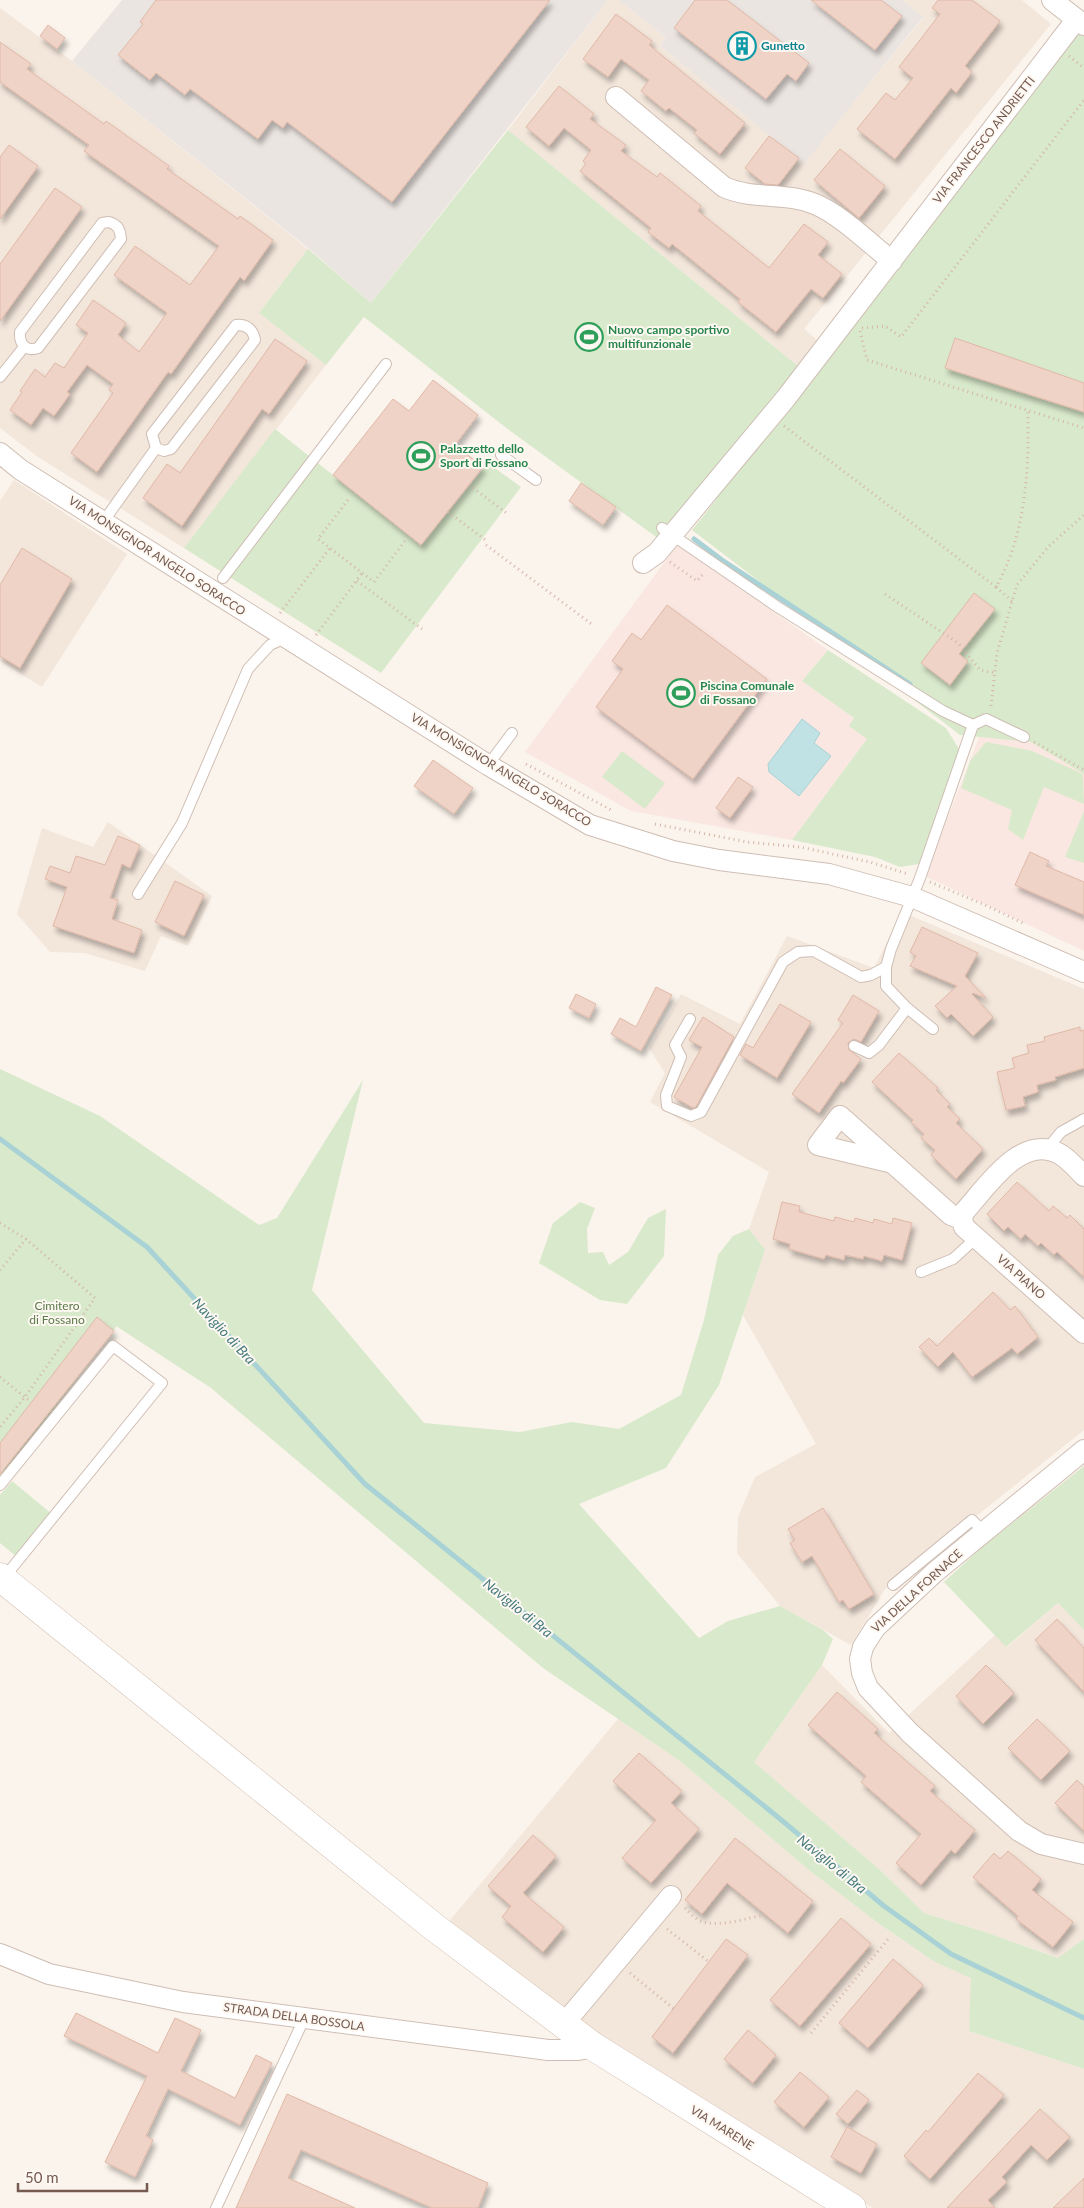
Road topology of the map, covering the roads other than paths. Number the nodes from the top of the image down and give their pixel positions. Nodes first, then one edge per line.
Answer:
1 (1052, 0) edge
2 (1080, 22) edge
3 (616, 97) dead end
4 (892, 261) junction
5 (24, 347) junction
6 (386, 364) dead end
7 (0, 377) edge
8 (156, 448) junction
9 (0, 453) edge
10 (502, 455) dead end
11 (536, 480) dead end
12 (103, 522) junction
13 (667, 531) junction
14 (650, 558) road end
15 (223, 578) dead end
16 (285, 638) junction
17 (973, 726) junction
18 (512, 733) dead end
19 (1024, 736) road end
20 (493, 757) junction
21 (916, 887) junction
22 (138, 894) dead end
23 (886, 967) junction
24 (1084, 972) edge
25 (907, 1008) junction
26 (690, 1019) dead end
27 (934, 1028) dead end
28 (854, 1046) dead end
29 (1084, 1119) edge
30 (1047, 1149) junction
31 (889, 1162) dead end
32 (1084, 1176) edge
33 (962, 1220) junction
34 (976, 1238) junction
35 (921, 1272) dead end
36 (1084, 1333) edge
37 (1084, 1450) edge
38 (0, 1485) edge
39 (984, 1532) junction
40 (1, 1578) edge
41 (893, 1585) dead end
42 (1084, 1854) edge
43 (671, 1896) road end
44 (0, 1954) edge
45 (304, 2019) junction
46 (563, 2025) junction
47 (594, 2047) junction
48 (216, 2208) edge
49 (852, 2208) edge

1 - 2 street
2 - 4 street, VIA FRANCESCO ANDRIETTI
3 - 4 street
4 - 13 street, VIA FRANCESCO ANDRIETTI
5 - 5 lane
5 - 7 lane
6 - 15 lane
8 - 8 lane
8 - 12 lane
9 - 12 street, VIA MONSIGNOR ANGELO SORACCO
10 - 11 lane
12 - 16 street, VIA MONSIGNOR ANGELO SORACCO
13 - 14 street, VIA FRANCESCO ANDRIETTI
13 - 17 lane
16 - 20 street, VIA MONSIGNOR ANGELO SORACCO
16 - 22 lane
17 - 19 lane
17 - 21 lane
18 - 20 lane
20 - 21 street, VIA MONSIGNOR ANGELO SORACCO
21 - 23 lane
21 - 24 street, VIA MONSIGNOR ANGELO SORACCO
23 - 25 lane
23 - 26 lane
25 - 27 lane
25 - 28 lane
29 - 30 lane
30 - 32 street
30 - 33 street
31 - 33 street, VIA PIANO
33 - 34 street, VIA PIANO
34 - 35 lane
34 - 36 street, VIA PIANO
37 - 39 street, VIA DELLA FORNACE
38 - 40 lane
39 - 41 lane
39 - 42 street, VIA DELLA FORNACE
40 - 46 main road, VIA MARENE
43 - 46 street
44 - 45 street, STRADA DELLA BOSSOLA
45 - 47 street, STRADA DELLA BOSSOLA
45 - 48 lane
46 - 47 main road, VIA MARENE
47 - 49 main road, VIA MARENE

